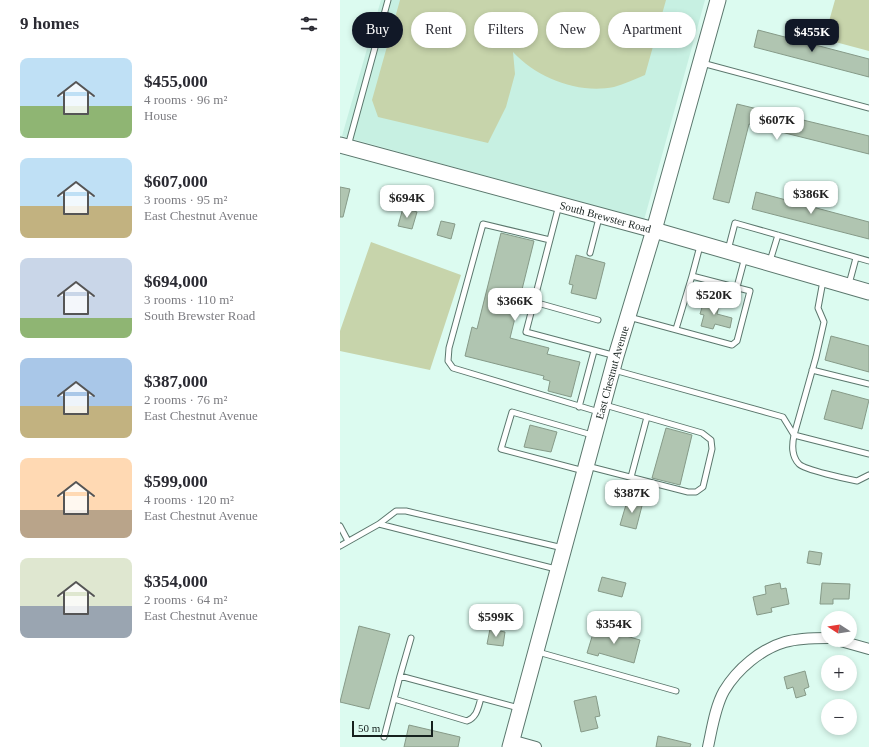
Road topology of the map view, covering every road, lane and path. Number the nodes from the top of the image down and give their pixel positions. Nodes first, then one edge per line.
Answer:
1 (388, 0) edge
2 (718, 0) edge
3 (700, 62) junction
4 (869, 108) edge
5 (344, 146) edge
6 (559, 204) junction
7 (600, 215) junction
8 (654, 230) junction
9 (778, 235) junction
10 (550, 240) junction
11 (701, 244) junction
12 (727, 252) junction
13 (590, 253) dead end
14 (746, 257) junction
15 (856, 258) junction
16 (869, 261) edge
17 (769, 264) junction
18 (692, 276) junction
19 (823, 280) junction
20 (737, 287) junction
21 (848, 287) junction
22 (869, 292) edge
23 (534, 302) junction
24 (628, 317) junction
25 (598, 320) dead end
26 (676, 329) junction
27 (594, 351) junction
28 (615, 363) junction
29 (812, 370) junction
30 (869, 384) edge
31 (579, 407) junction
32 (603, 409) junction
33 (647, 417) junction
34 (794, 435) junction
35 (595, 436) junction
36 (869, 454) edge
37 (585, 469) junction
38 (869, 475) edge
39 (630, 477) junction
40 (379, 524) junction
41 (340, 526) edge
42 (348, 541) junction
43 (340, 546) edge
44 (564, 548) junction
45 (558, 569) junction
46 (411, 638) dead end
47 (821, 638) edge
48 (857, 646) edge
49 (869, 649) edge
50 (535, 652) junction
51 (400, 676) junction
52 (676, 691) dead end
53 (481, 698) junction
54 (394, 699) junction
55 (520, 709) junction
56 (384, 737) dead end
57 (510, 744) edge
58 (536, 747) edge
59 (708, 747) edge

1 - 5 lane
2 - 3 street, East Chestnut Avenue
3 - 4 lane
3 - 8 street, East Chestnut Avenue
5 - 6 street, South Brewster Road
6 - 7 street, South Brewster Road
6 - 10 lane
7 - 8 street, South Brewster Road
7 - 13 lane
8 - 11 street, South Brewster Road
8 - 24 street, East Chestnut Avenue
9 - 12 lane
9 - 15 lane
9 - 17 lane
10 - 23 lane
10 - 31 lane
11 - 12 street, South Brewster Road
11 - 18 lane
12 - 14 street, South Brewster Road
14 - 17 street, South Brewster Road
14 - 20 lane
15 - 16 lane
15 - 21 lane
17 - 19 street, South Brewster Road
18 - 20 lane
18 - 26 lane
19 - 21 street, South Brewster Road
19 - 29 lane
20 - 26 lane
21 - 22 street, South Brewster Road
23 - 25 lane
23 - 27 lane
24 - 26 lane
24 - 28 street, East Chestnut Avenue
27 - 28 lane
27 - 31 lane
28 - 32 street, East Chestnut Avenue
28 - 34 lane
29 - 30 lane
29 - 34 lane
31 - 32 lane
32 - 33 lane
32 - 35 street, East Chestnut Avenue
33 - 39 lane
33 - 39 lane
34 - 36 lane
34 - 38 lane
35 - 37 street, East Chestnut Avenue
35 - 37 lane
37 - 39 lane
37 - 44 street, East Chestnut Avenue
40 - 42 lane
40 - 44 lane
40 - 45 lane
41 - 42 lane
42 - 43 lane
44 - 45 street, East Chestnut Avenue
45 - 50 street, East Chestnut Avenue
46 - 51 lane
47 - 59 street
48 - 49 street
50 - 52 lane
50 - 55 street, East Chestnut Avenue
51 - 53 lane
51 - 54 lane
53 - 54 lane
53 - 55 lane
54 - 56 lane
55 - 57 street, East Chestnut Avenue
57 - 58 street

